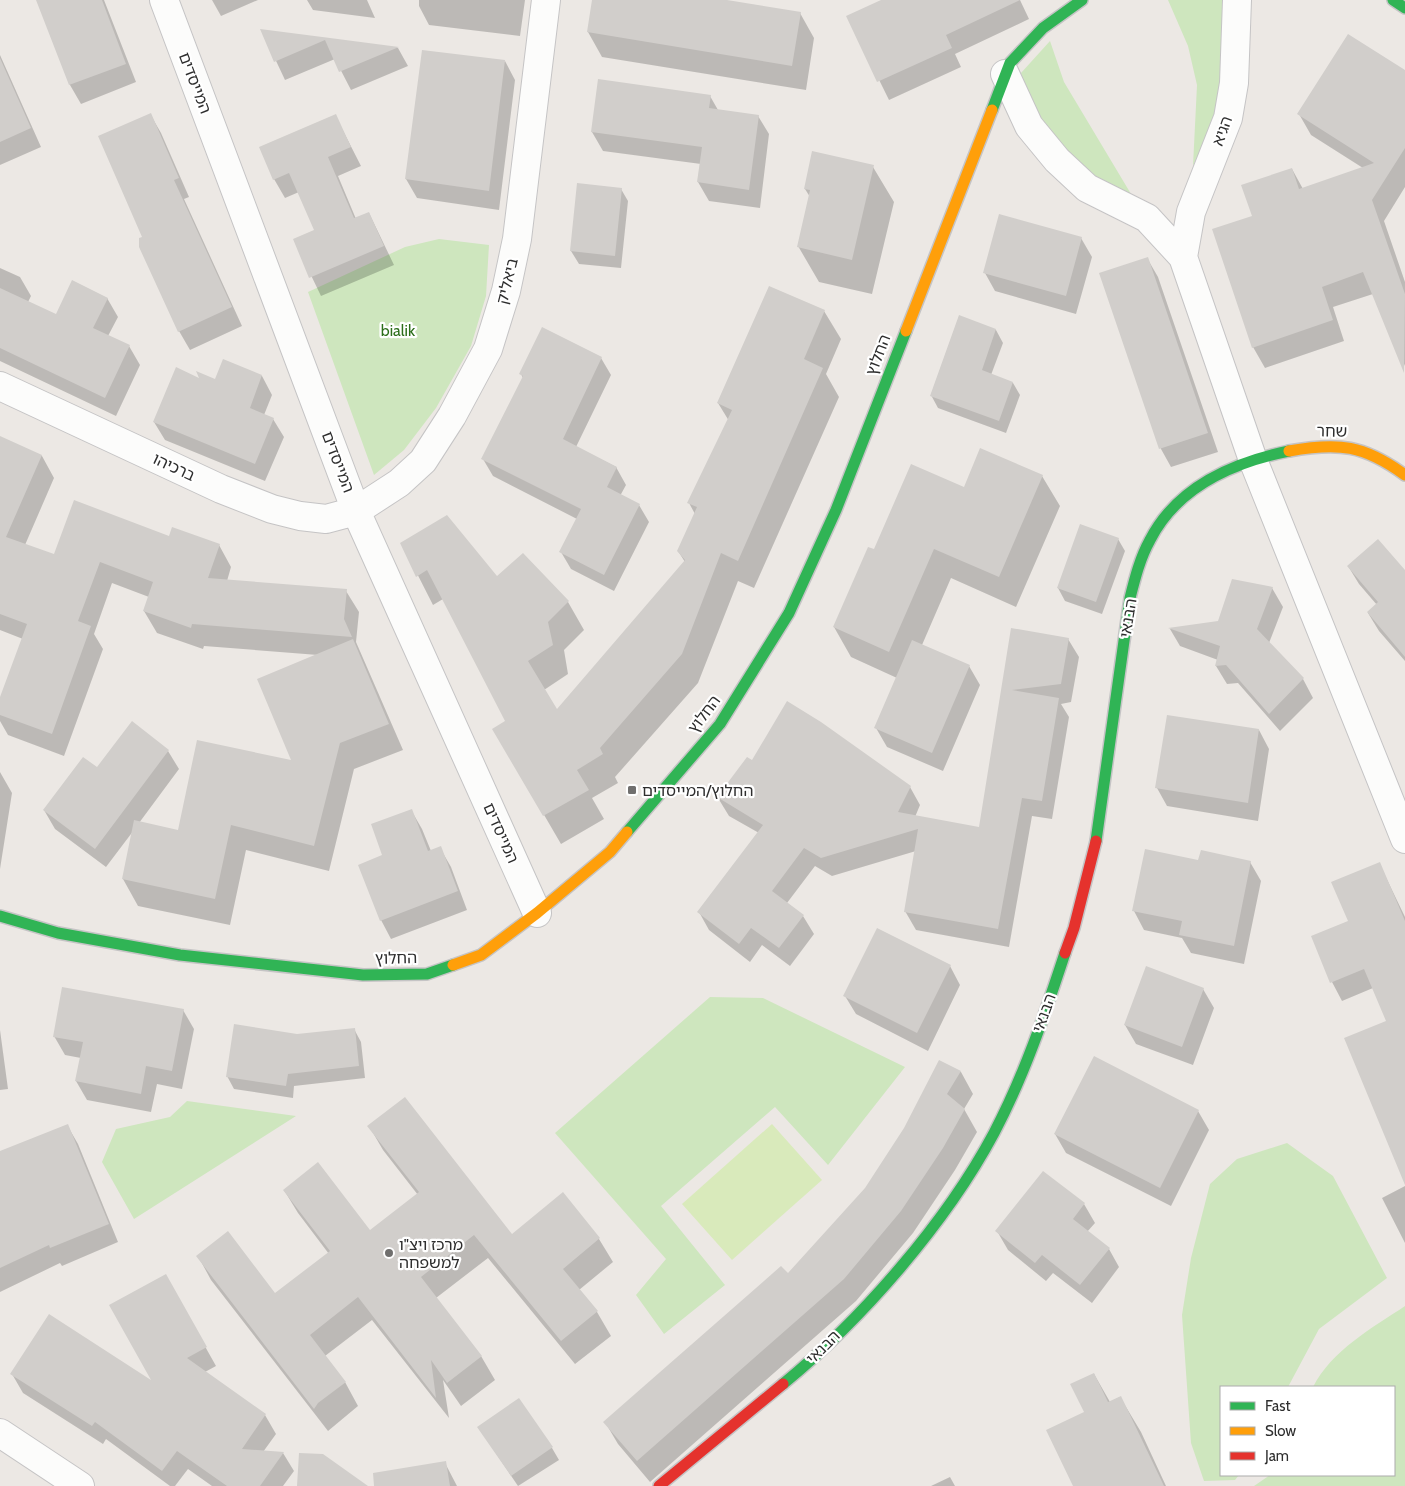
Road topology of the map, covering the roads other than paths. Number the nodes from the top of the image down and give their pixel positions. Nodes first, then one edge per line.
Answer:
1 (164, 0) edge
2 (546, 0) edge
3 (1082, 0) edge
4 (1237, 0) edge
5 (1394, 0) edge
6 (1405, 8) edge
7 (1005, 74) junction
8 (1184, 257) junction
9 (0, 386) edge
10 (1253, 460) junction
11 (1405, 475) edge
12 (356, 511) junction
13 (1405, 839) edge
14 (537, 914) junction
15 (0, 916) edge
16 (0, 1433) edge
17 (80, 1486) edge
18 (659, 1486) edge

1 - 12 street, המייסדים
2 - 12 street, ביאליק
3 - 7 street, החלוץ
4 - 8 street, הגיא
5 - 6 street
7 - 8 street, הגיא
7 - 14 street, החלוץ
8 - 10 street, הגיא
9 - 12 street, ברכיהו
10 - 11 street, שחר
10 - 13 street, הגיא
10 - 18 street, הבנאי
12 - 14 street, המייסדים
14 - 15 street, החלוץ
16 - 17 street

